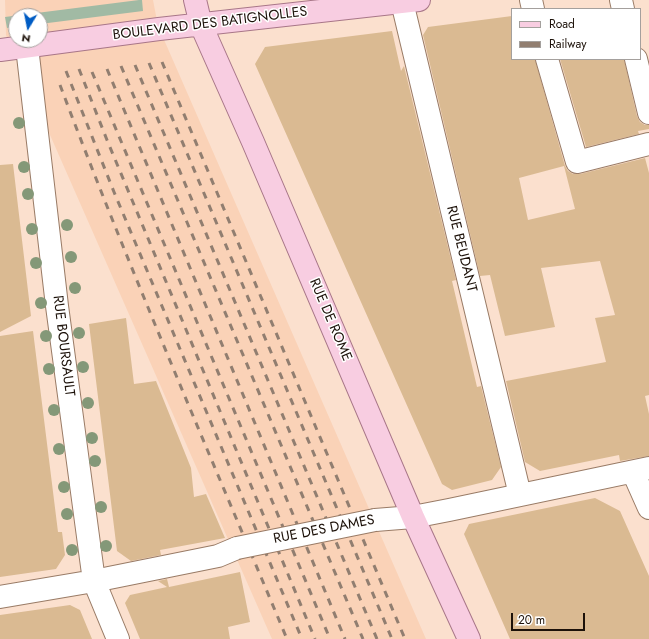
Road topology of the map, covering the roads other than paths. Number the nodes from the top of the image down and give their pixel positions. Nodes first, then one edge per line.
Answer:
1 (195, 0) edge
2 (411, 1) edge
3 (201, 25) junction
4 (48, 44) edge
5 (18, 48) edge
6 (27, 48) edge
7 (0, 50) edge
8 (547, 60) edge
9 (636, 60) edge
10 (649, 113) edge
11 (649, 144) edge
12 (641, 470) edge
13 (520, 495) junction
14 (649, 508) edge
15 (413, 517) junction
16 (94, 581) junction
17 (0, 597) edge
18 (118, 639) edge
19 (469, 639) edge

1 - 3 main road, RUE DE ROME
2 - 3 main road, BOULEVARD DES BATIGNOLLES
2 - 13 street, RUE BEUDANT
3 - 4 main road, BOULEVARD DES BATIGNOLLES
3 - 15 main road, RUE DE ROME
5 - 7 main road, BOULEVARD DES BATIGNOLLES
6 - 16 street, RUE BOURSAULT
8 - 11 street
9 - 10 street
12 - 13 street, RUE DES DAMES
12 - 14 street
13 - 15 street, RUE DES DAMES
15 - 16 street, RUE DES DAMES, bridge
15 - 19 main road, RUE DE ROME
16 - 17 street, RUE DES DAMES
16 - 18 street, RUE BOURSAULT

